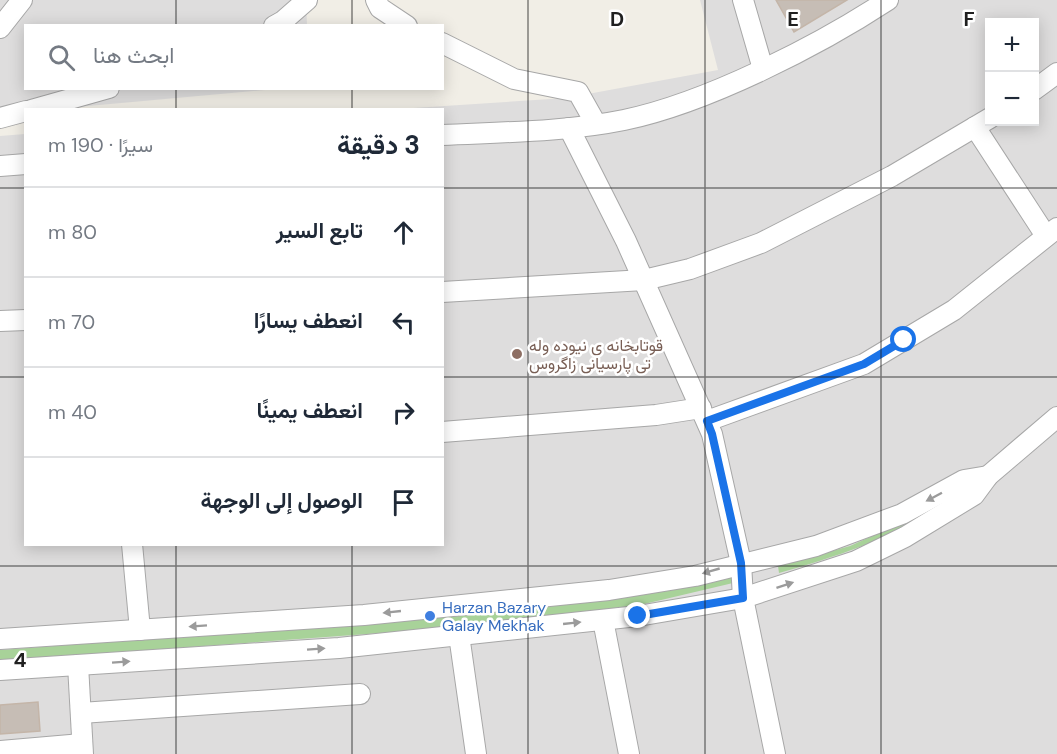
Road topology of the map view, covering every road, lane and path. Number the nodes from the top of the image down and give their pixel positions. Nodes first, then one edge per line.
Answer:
1 (22, 0) edge
2 (307, 0) edge
3 (376, 0) edge
4 (743, 0) edge
5 (888, 0) edge
6 (278, 24) edge
7 (404, 24) edge
8 (0, 28) edge
9 (444, 44) edge
10 (762, 69) junction
11 (1057, 73) edge
12 (1039, 87) edge
13 (102, 90) edge
14 (38, 108) edge
15 (24, 112) edge
16 (0, 118) edge
17 (982, 123) edge
18 (596, 124) junction
19 (569, 128) junction
20 (444, 135) edge
21 (24, 164) edge
22 (0, 166) edge
23 (1052, 232) edge
24 (644, 280) junction
25 (444, 292) edge
26 (24, 320) edge
27 (0, 321) edge
28 (704, 415) junction
29 (1057, 417) edge
30 (444, 432) edge
31 (988, 476) junction
32 (132, 546) edge
33 (741, 563) junction
34 (743, 598) junction
35 (603, 620) junction
36 (141, 630) junction
37 (459, 635) junction
38 (0, 639) edge
39 (78, 665) junction
40 (0, 670) edge
41 (360, 694) dead end
42 (81, 713) junction
43 (82, 749) edge
44 (0, 751) edge
45 (476, 754) edge
46 (629, 754) edge
47 (775, 754) edge

1 - 8 street
2 - 6 street
3 - 7 street
4 - 10 street
5 - 10 street
9 - 18 street
10 - 18 street
11 - 12 street
13 - 14 street
15 - 16 street
17 - 23 street
17 - 24 street
18 - 19 street
19 - 20 street
19 - 24 street
21 - 22 street
23 - 28 street
24 - 25 street
24 - 28 street
26 - 27 street
28 - 30 street
28 - 33 street
29 - 31 street
31 -> 33 street
34 -> 31 street
32 - 36 street
33 - 34 street
33 -> 36 street
34 - 35 street
34 - 47 street
37 -> 35 street
35 - 46 street
36 - 38 street
39 -> 37 street
37 - 45 street
39 - 40 street
39 - 42 street
41 - 42 street
42 - 43 street
43 - 44 street

